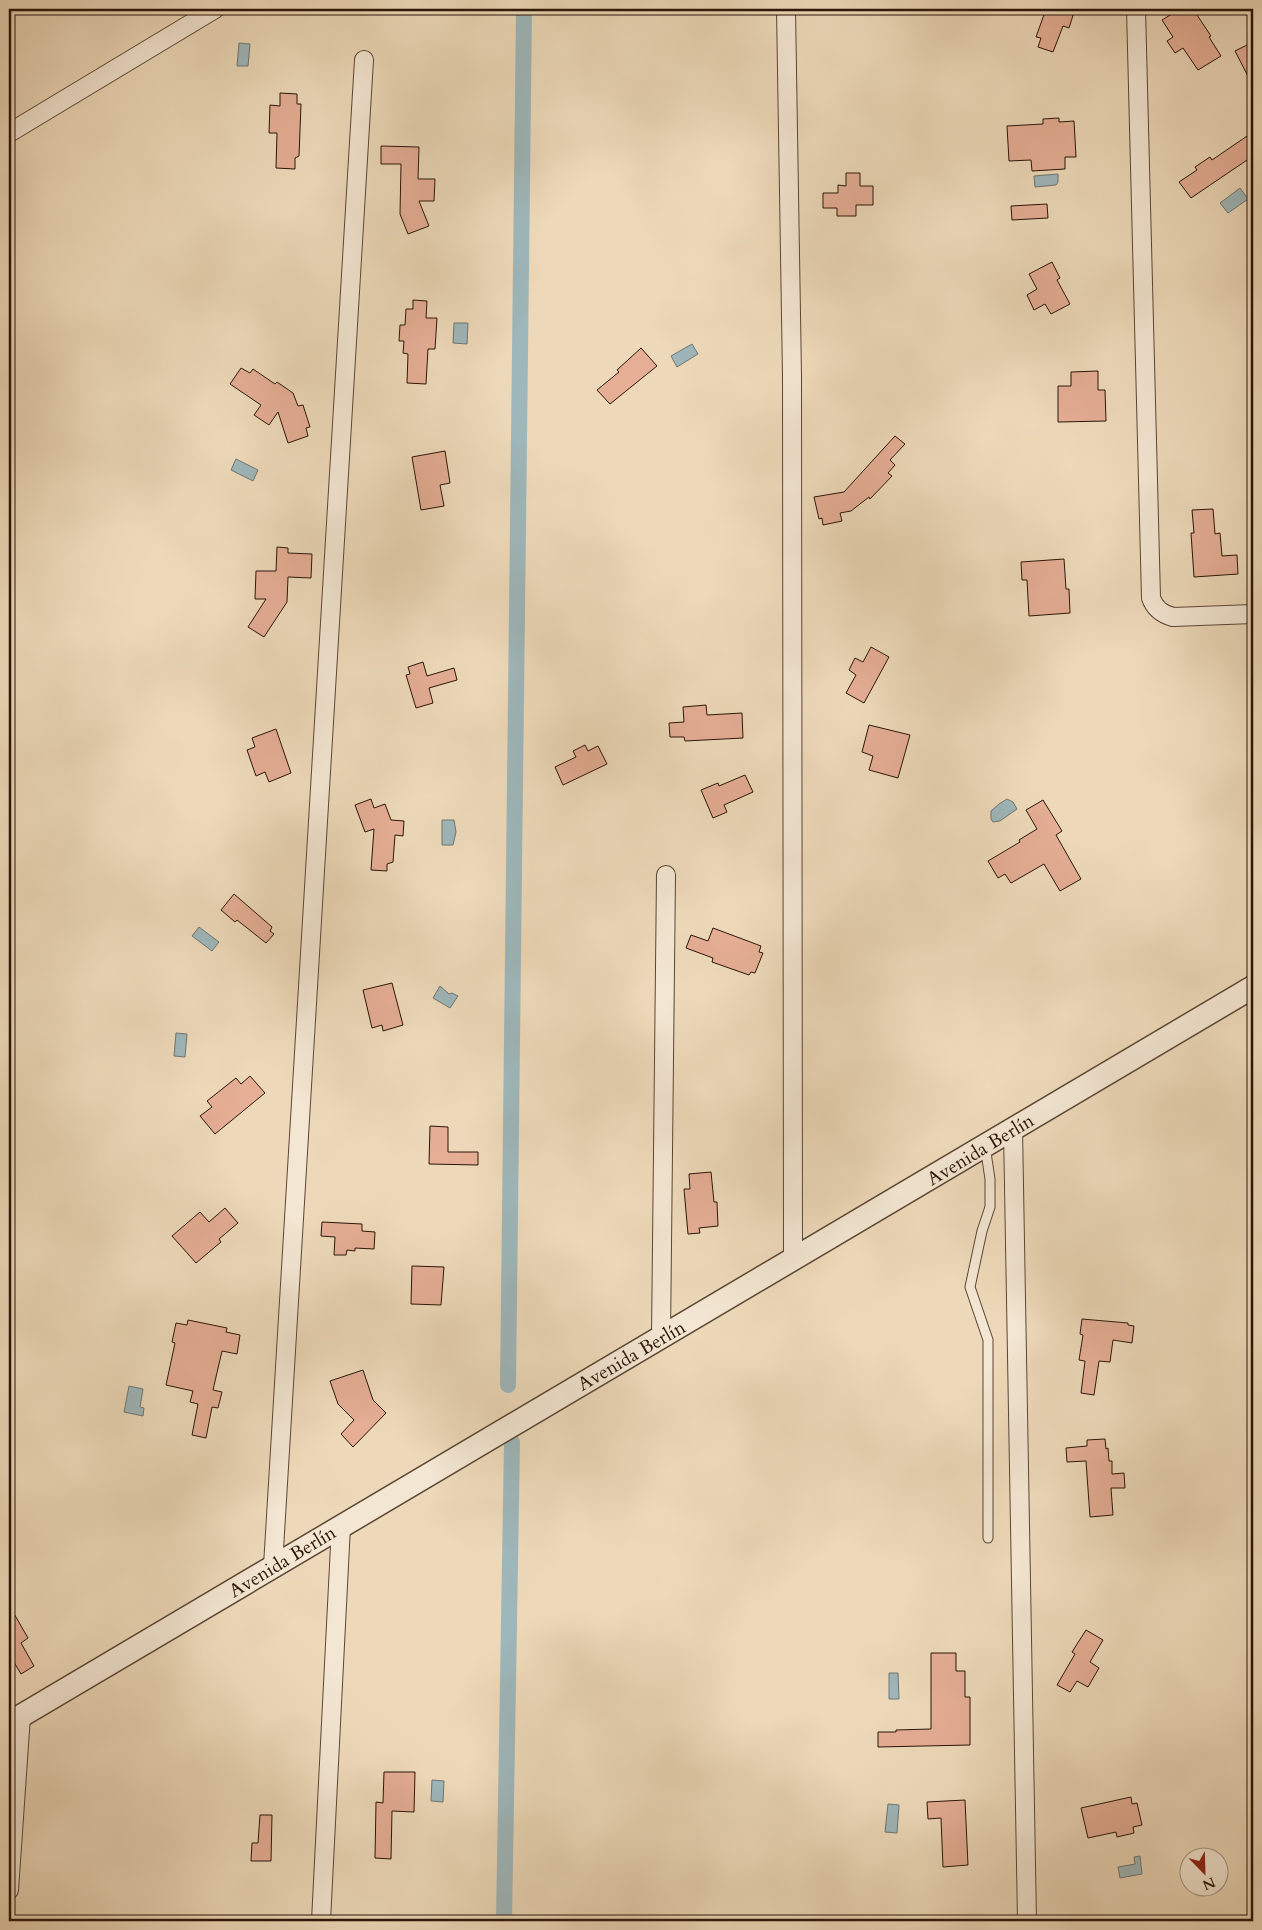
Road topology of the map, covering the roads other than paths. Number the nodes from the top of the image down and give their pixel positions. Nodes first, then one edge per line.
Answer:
1 (215, 9) edge
2 (786, 9) edge
3 (1136, 9) edge
4 (364, 60) dead end
5 (9, 133) edge
6 (1253, 614) edge
7 (666, 875) dead end
8 (1253, 988) edge
9 (1013, 1129) junction
10 (985, 1146) junction
11 (793, 1260) junction
12 (661, 1337) junction
13 (341, 1526) junction
14 (988, 1538) dead end
15 (273, 1566) junction
16 (15, 1720) edge
17 (9, 1890) edge
18 (321, 1921) edge
19 (1027, 1921) edge

1 - 5 street
2 - 11 street
3 - 6 street
4 - 15 street
7 - 12 street
8 - 9 street, Avenida Berlín
9 - 10 street, Avenida Berlín
9 - 19 street
10 - 11 street, Avenida Berlín
10 - 14 lane
11 - 12 street, Avenida Berlín
12 - 13 street, Avenida Berlín
13 - 15 street, Avenida Berlín
13 - 18 street
15 - 16 street, Avenida Berlín
16 - 17 street

